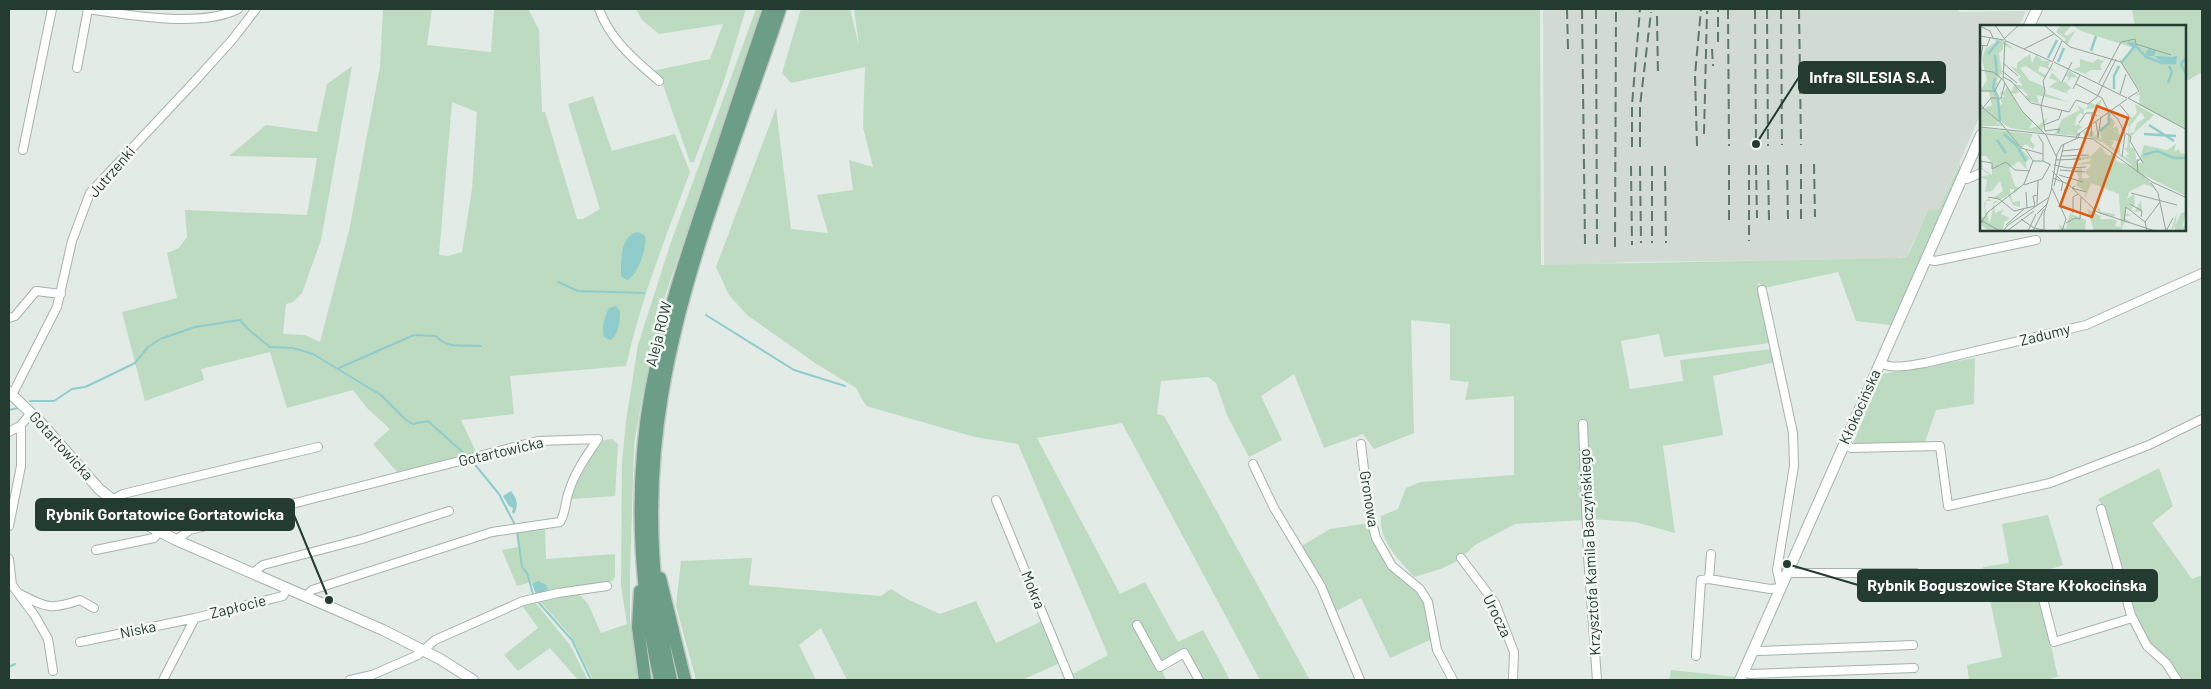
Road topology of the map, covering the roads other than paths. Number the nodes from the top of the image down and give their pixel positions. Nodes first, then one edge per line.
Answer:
1 (52, 9) edge
2 (88, 9) edge
3 (238, 9) edge
4 (256, 9) edge
5 (599, 9) edge
6 (769, 9) edge
7 (780, 9) edge
8 (2037, 9) edge
9 (2029, 25) edge
10 (77, 68) dead end
11 (660, 82) dead end
12 (1980, 137) edge
13 (23, 150) dead end
14 (1980, 174) edge
15 (1962, 179) junction
16 (2036, 240) dead end
17 (1926, 259) junction
18 (2202, 273) edge
19 (1762, 290) dead end
20 (61, 294) junction
21 (9, 318) edge
22 (1880, 363) junction
23 (10, 393) edge
24 (31, 413) junction
25 (2202, 419) edge
26 (1583, 424) dead end
27 (21, 425) junction
28 (9, 432) edge
29 (1361, 444) dead end
30 (1844, 445) junction
31 (318, 447) dead end
32 (1253, 464) dead end
33 (112, 500) junction
34 (996, 500) dead end
35 (2101, 510) dead end
36 (450, 511) dead end
37 (9, 526) edge
38 (159, 532) junction
39 (176, 540) junction
40 (96, 550) dead end
41 (653, 550) junction
42 (1711, 554) dead end
43 (1461, 558) dead end
44 (9, 559) edge
45 (643, 561) junction
46 (253, 573) junction
47 (1787, 573) junction
48 (1916, 573) dead end
49 (1709, 579) junction
50 (607, 586) dead end
51 (287, 588) junction
52 (1781, 588) junction
53 (2041, 591) dead end
54 (16, 592) junction
55 (306, 596) junction
56 (94, 608) dead end
57 (195, 618) junction
58 (2132, 618) junction
59 (1137, 625) dead end
60 (80, 642) dead end
61 (1914, 645) dead end
62 (1754, 648) junction
63 (423, 650) junction
64 (1696, 656) dead end
65 (1914, 668) dead end
66 (53, 671) dead end
67 (1742, 676) edge
68 (163, 680) edge
69 (350, 680) edge
70 (473, 680) edge
71 (645, 680) edge
72 (660, 680) edge
73 (671, 680) edge
74 (685, 680) edge
75 (1070, 680) edge
76 (1199, 680) edge
77 (1360, 680) edge
78 (1453, 680) edge
79 (1513, 680) edge
80 (1597, 680) edge
81 (2177, 680) edge

1 - 13 street
2 - 3 street
2 - 10 street
4 - 20 street, Jutrzenki
5 - 11 street
6 - 45 main road, Aleja ROW
7 - 41 main road, Aleja ROW
8 - 9 street
12 - 15 street, Kłokocińska
14 - 15 street
15 - 17 street, Kłokocińska
16 - 17 street
17 - 22 street, Kłokocińska
18 - 22 street, Zadumy
19 - 52 street
20 - 21 street
20 - 23 street, Jutrzenki
22 - 30 street, Kłokocińska
23 - 24 street, Gotartowicka
24 - 27 street
24 - 33 street, Gotartowicka
25 - 30 street
26 - 80 street, Krzysztofa Kamila Baczyńskiego
27 - 28 street
27 - 37 street
29 - 78 street, Gronowa
30 - 47 street, Kłokocińska
31 - 33 street
32 - 77 street
33 - 38 street, Gotartowicka
34 - 75 street, Mokra
35 - 58 street
36 - 46 street
38 - 39 street, Gotartowicka
38 - 40 street
39 - 46 street, Gotartowicka
39 - 55 street, Gotartowicka
41 - 73 main road, Aleja ROW
41 - 74 main road
42 - 49 street
43 - 79 street, Urocza
44 - 54 street
45 - 71 main road
45 - 72 main road, Aleja ROW
46 - 51 street, Gotartowicka
47 - 48 street
47 - 52 street, Kłokocińska
49 - 52 street
49 - 64 street
50 - 63 street
51 - 55 street, Gotartowicka
51 - 57 street, Zapłocie
52 - 62 street, Kłokocińska
53 - 58 street
54 - 56 street
54 - 66 street
55 - 63 street, Gotartowicka
57 - 60 street, Niska
57 - 68 street, Zapłocie
58 - 81 street
59 - 76 street
61 - 62 street
62 - 67 street, Kłokocińska
63 - 69 street
63 - 70 street, Gotartowicka
65 - 67 street

